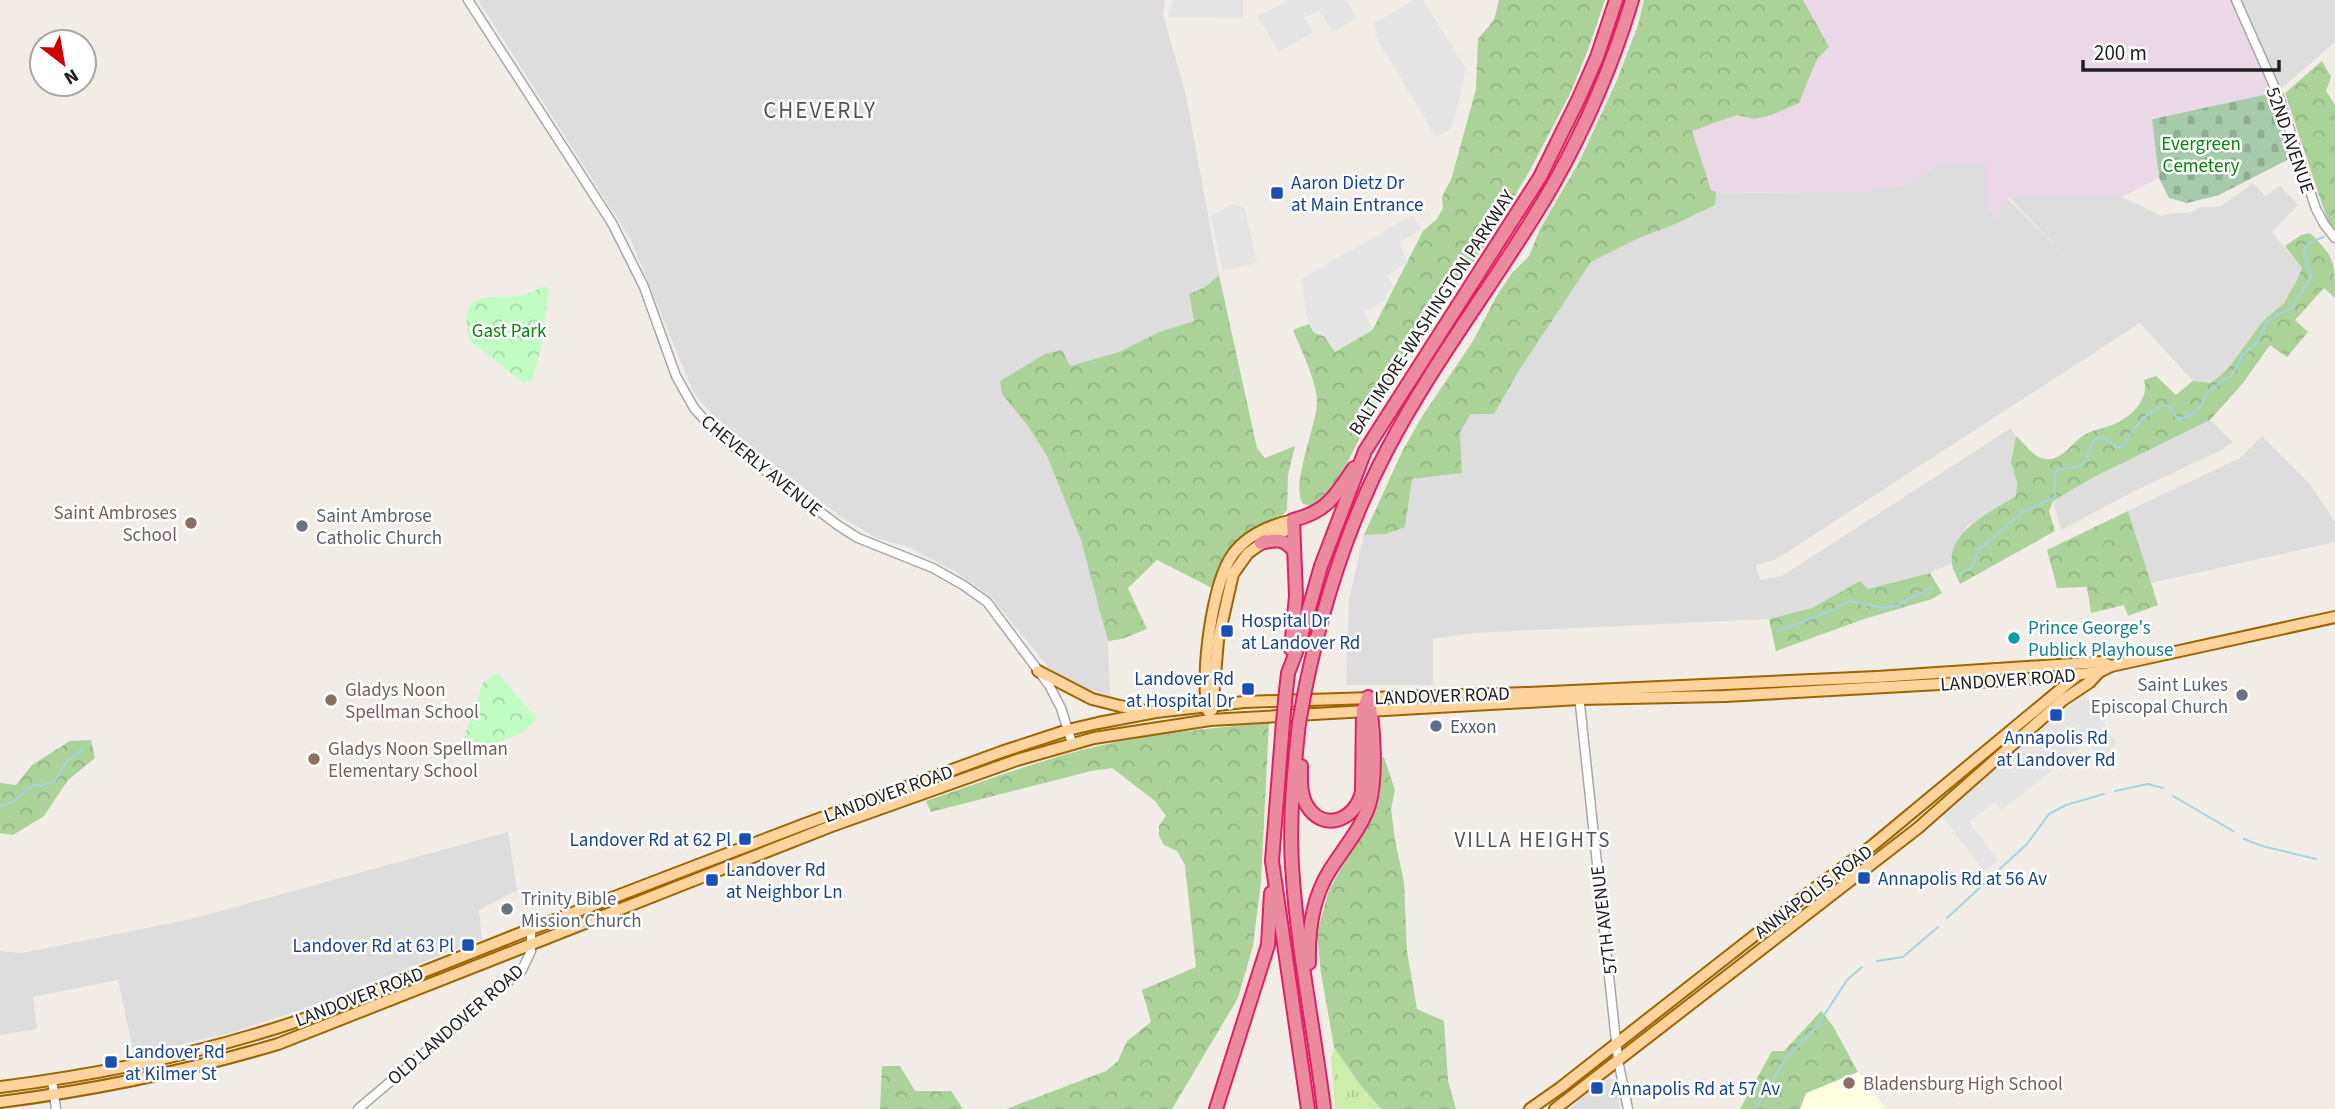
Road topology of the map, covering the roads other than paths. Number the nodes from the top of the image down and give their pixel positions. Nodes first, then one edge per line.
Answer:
1 (468, 0) edge
2 (1616, 0) edge
3 (1632, 0) edge
4 (2236, 0) edge
5 (2335, 238) edge
6 (1365, 451) junction
7 (1293, 520) junction
8 (1261, 543) junction
9 (1294, 551) junction
10 (2335, 618) edge
11 (2088, 664) junction
12 (2112, 666) junction
13 (1038, 671) junction
14 (2099, 672) junction
15 (1287, 673) junction
16 (2079, 674) junction
17 (1215, 678) junction
18 (2049, 678) junction
19 (2056, 692) junction
20 (1579, 694) junction
21 (1368, 697) junction
22 (1244, 702) junction
23 (1210, 705) junction
24 (1367, 711) junction
25 (1156, 712) junction
26 (1210, 720) junction
27 (1299, 727) junction
28 (1068, 730) junction
29 (1072, 743) junction
30 (1272, 861) junction
31 (531, 929) junction
32 (531, 944) junction
33 (1311, 1016) junction
34 (1618, 1043) junction
35 (1618, 1060) junction
36 (52, 1080) junction
37 (0, 1087) edge
38 (54, 1094) junction
39 (0, 1102) edge
40 (56, 1109) edge
41 (358, 1109) edge
42 (1216, 1109) edge
43 (1308, 1109) edge
44 (1324, 1109) edge
45 (1530, 1109) edge
46 (1555, 1109) edge
47 (1628, 1109) edge

1 - 13 street, CHEVERLY AVENUE
2 - 6 highway, BALTIMORE-WASHINGTON PARKWAY
3 - 27 highway, BALTIMORE-WASHINGTON PARKWAY, bridge
4 - 5 street, 52ND AVENUE
6 - 7 highway
6 - 15 highway, BALTIMORE-WASHINGTON PARKWAY
7 - 8 main road
7 - 9 highway
7 - 23 main road
8 - 9 highway
8 - 17 main road
9 - 15 highway
10 - 12 main road
11 - 12 main road, LANDOVER ROAD
11 - 16 main road, ANNAPOLIS ROAD
11 - 20 main road, LANDOVER ROAD
12 - 14 main road, LANDOVER ROAD
13 - 25 main road
13 - 28 street, CHEVERLY AVENUE
14 - 16 main road, LANDOVER ROAD
14 - 35 main road, ANNAPOLIS ROAD
15 - 30 highway, BALTIMORE-WASHINGTON PARKWAY, bridge
16 - 18 main road, LANDOVER ROAD
16 - 19 main road, ANNAPOLIS ROAD
17 - 22 main road
17 - 23 main road
18 - 19 main road
18 - 20 main road, LANDOVER ROAD
19 - 34 main road, ANNAPOLIS ROAD
20 - 21 main road, LANDOVER ROAD
20 - 24 main road, LANDOVER ROAD
20 - 34 street, 57TH AVENUE
21 - 22 main road, LANDOVER ROAD
21 - 24 highway
22 - 23 main road, LANDOVER ROAD
23 - 25 main road, LANDOVER ROAD
23 - 26 main road
24 - 26 main road, LANDOVER ROAD
24 - 27 highway
24 - 33 highway
25 - 28 main road, LANDOVER ROAD
26 - 29 main road, LANDOVER ROAD
27 - 33 highway, BALTIMORE-WASHINGTON PARKWAY
28 - 29 street, CHEVERLY AVENUE
28 - 31 main road, LANDOVER ROAD
29 - 32 main road, LANDOVER ROAD
30 - 42 highway
30 - 43 highway, BALTIMORE-WASHINGTON PARKWAY
31 - 32 street, OLD LANDOVER ROAD
31 - 36 main road, LANDOVER ROAD
32 - 38 main road, LANDOVER ROAD
32 - 41 street, OLD LANDOVER ROAD
33 - 44 highway, BALTIMORE-WASHINGTON PARKWAY
34 - 35 street, 57TH AVENUE
34 - 45 main road, ANNAPOLIS ROAD
35 - 46 main road, ANNAPOLIS ROAD
35 - 47 street, 57TH AVENUE
36 - 37 main road, LANDOVER ROAD
36 - 38 street
38 - 39 main road, LANDOVER ROAD
38 - 40 street

